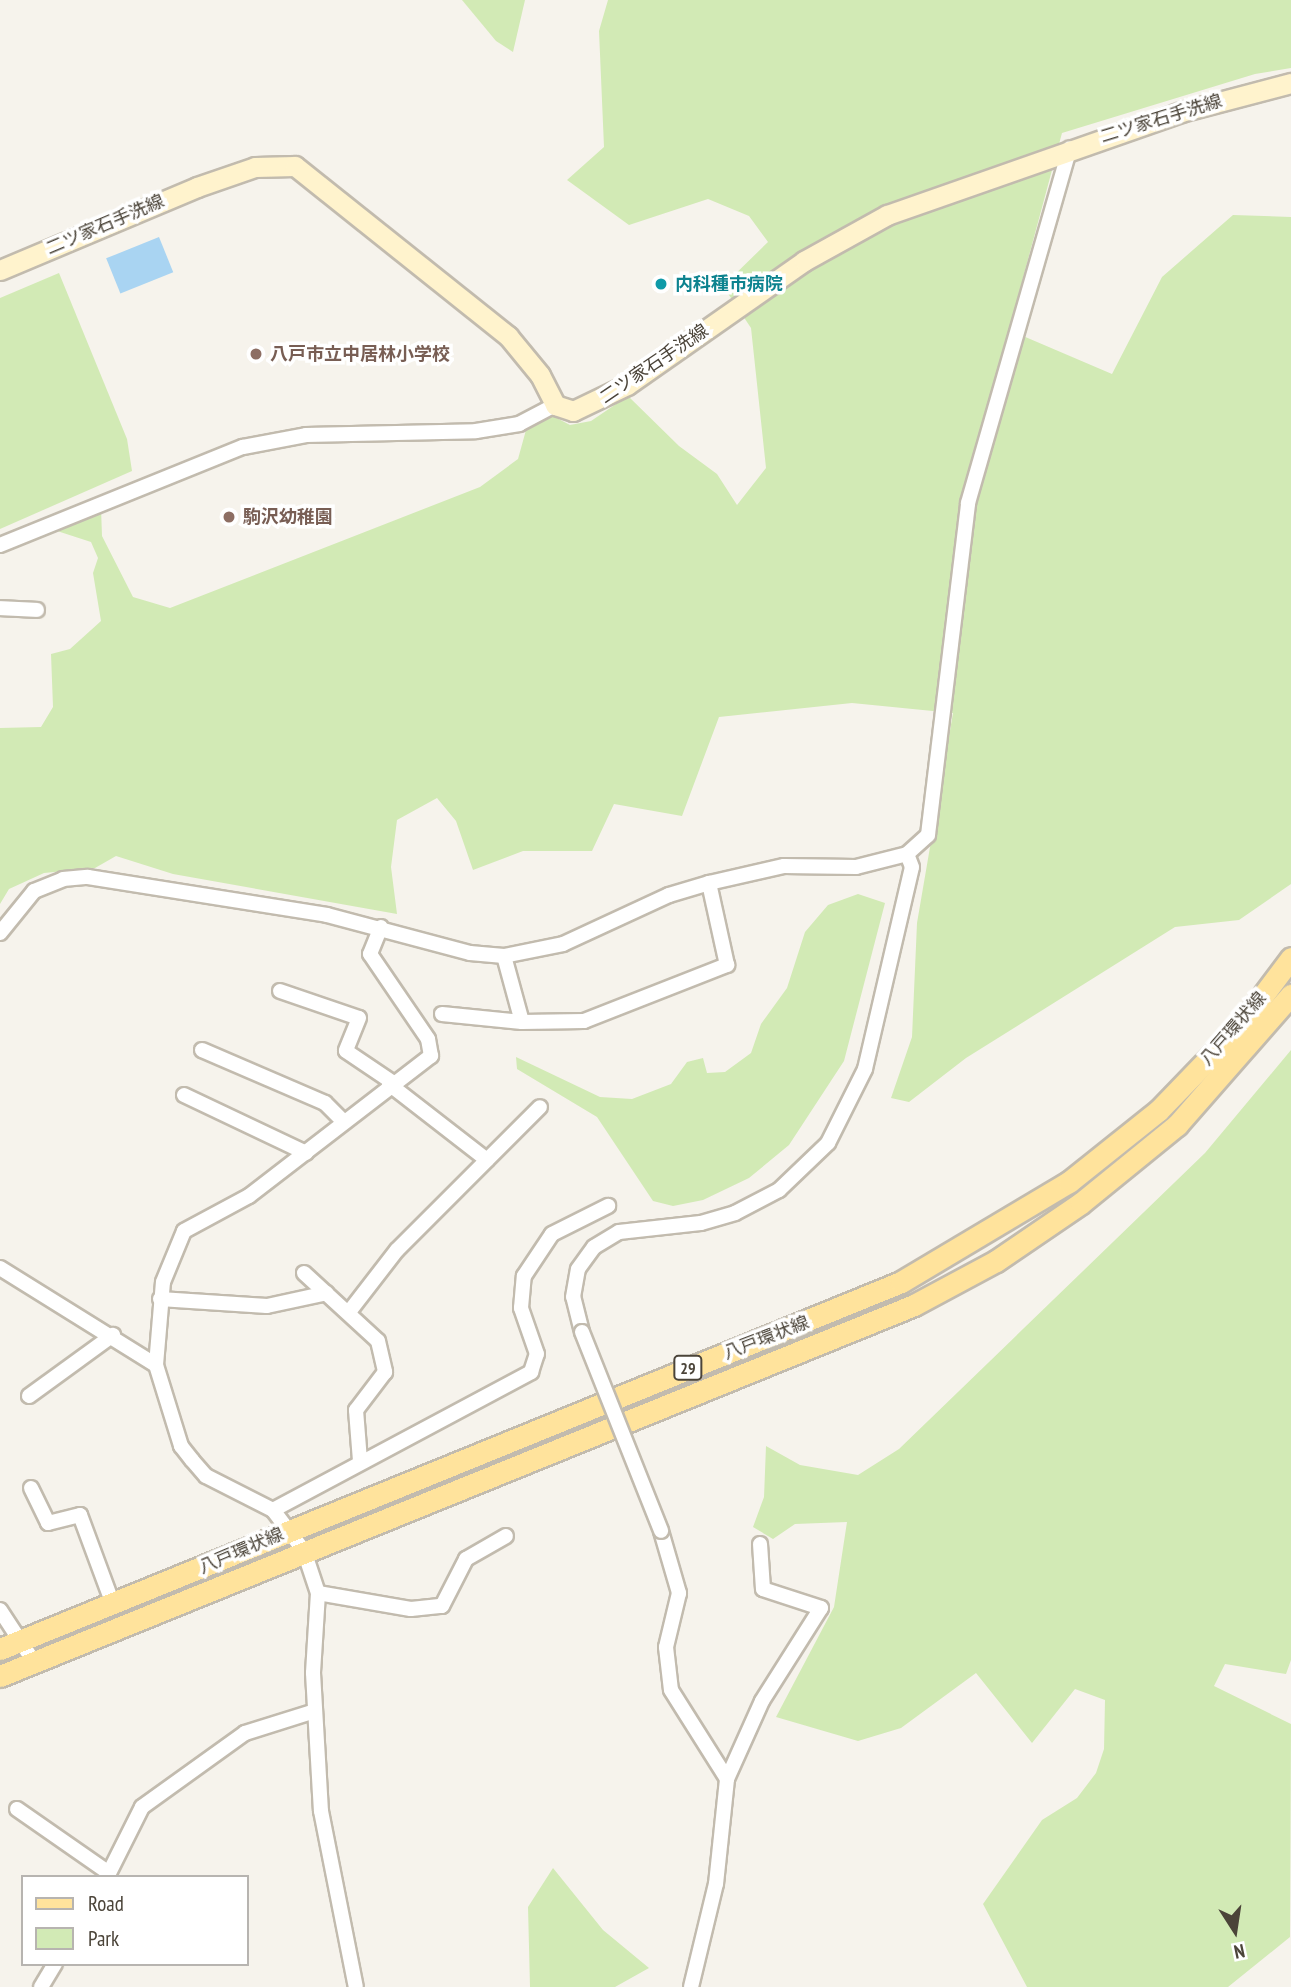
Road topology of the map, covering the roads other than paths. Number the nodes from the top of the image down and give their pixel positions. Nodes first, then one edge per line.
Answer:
1 (1291, 83) edge
2 (1070, 148) junction
3 (0, 270) edge
4 (555, 405) junction
5 (0, 545) edge
6 (0, 608) edge
7 (37, 610) dead end
8 (908, 854) junction
9 (709, 883) junction
10 (382, 928) junction
11 (0, 933) edge
12 (504, 956) junction
13 (1291, 958) edge
14 (280, 991) dead end
15 (1291, 995) edge
16 (442, 1014) dead end
17 (522, 1022) junction
18 (202, 1050) dead end
19 (391, 1083) junction
20 (184, 1095) dead end
21 (541, 1107) dead end
22 (342, 1120) junction
23 (306, 1153) junction
24 (487, 1160) junction
25 (608, 1206) dead end
26 (0, 1268) edge
27 (304, 1273) dead end
28 (327, 1293) junction
29 (160, 1299) junction
30 (349, 1312) junction
31 (113, 1335) junction
32 (156, 1365) junction
33 (29, 1396) dead end
34 (360, 1461) junction
35 (31, 1488) dead end
36 (273, 1510) junction
37 (290, 1530) junction
38 (506, 1536) dead end
39 (760, 1544) dead end
40 (304, 1551) junction
41 (318, 1593) junction
42 (113, 1604) junction
43 (0, 1610) edge
44 (21, 1640) junction
45 (0, 1649) edge
46 (34, 1662) junction
47 (0, 1676) edge
48 (315, 1711) junction
49 (727, 1779) junction
50 (17, 1809) dead end
51 (108, 1875) edge
52 (54, 1966) edge
53 (41, 1987) edge
54 (356, 1987) edge
55 (691, 1987) edge

1 - 2 street, 二ツ家石手洗線
2 - 4 street, 二ツ家石手洗線
2 - 8 street
3 - 4 street, 二ツ家石手洗線
4 - 5 street
6 - 7 street
8 - 9 street
8 - 49 street, bridge
9 - 12 street
9 - 17 street
10 - 11 street
10 - 12 street
10 - 19 street
12 - 17 street
13 - 37 main road, 八戸環状線 / 29
14 - 19 street
15 - 40 main road, 八戸環状線 / 29
16 - 17 street
18 - 22 street
19 - 22 street
19 - 24 street
20 - 23 street
21 - 24 street
22 - 23 street
23 - 29 street
24 - 30 street
25 - 34 street
26 - 31 street
27 - 28 street
28 - 29 street
28 - 30 street
29 - 32 street
30 - 34 street
31 - 32 street
31 - 33 street
32 - 36 street
34 - 36 street
35 - 42 street
36 - 37 street
37 - 40 street
37 - 42 main road, 八戸環状線 / 29
38 - 41 street
39 - 49 street
40 - 41 street
40 - 46 main road, 八戸環状線 / 29
41 - 48 street
42 - 44 main road, 八戸環状線 / 29
43 - 44 street
44 - 45 main road, 八戸環状線 / 29
44 - 46 street
46 - 47 main road, 八戸環状線 / 29
48 - 51 street
48 - 54 street
49 - 55 street
50 - 51 street
52 - 53 street

